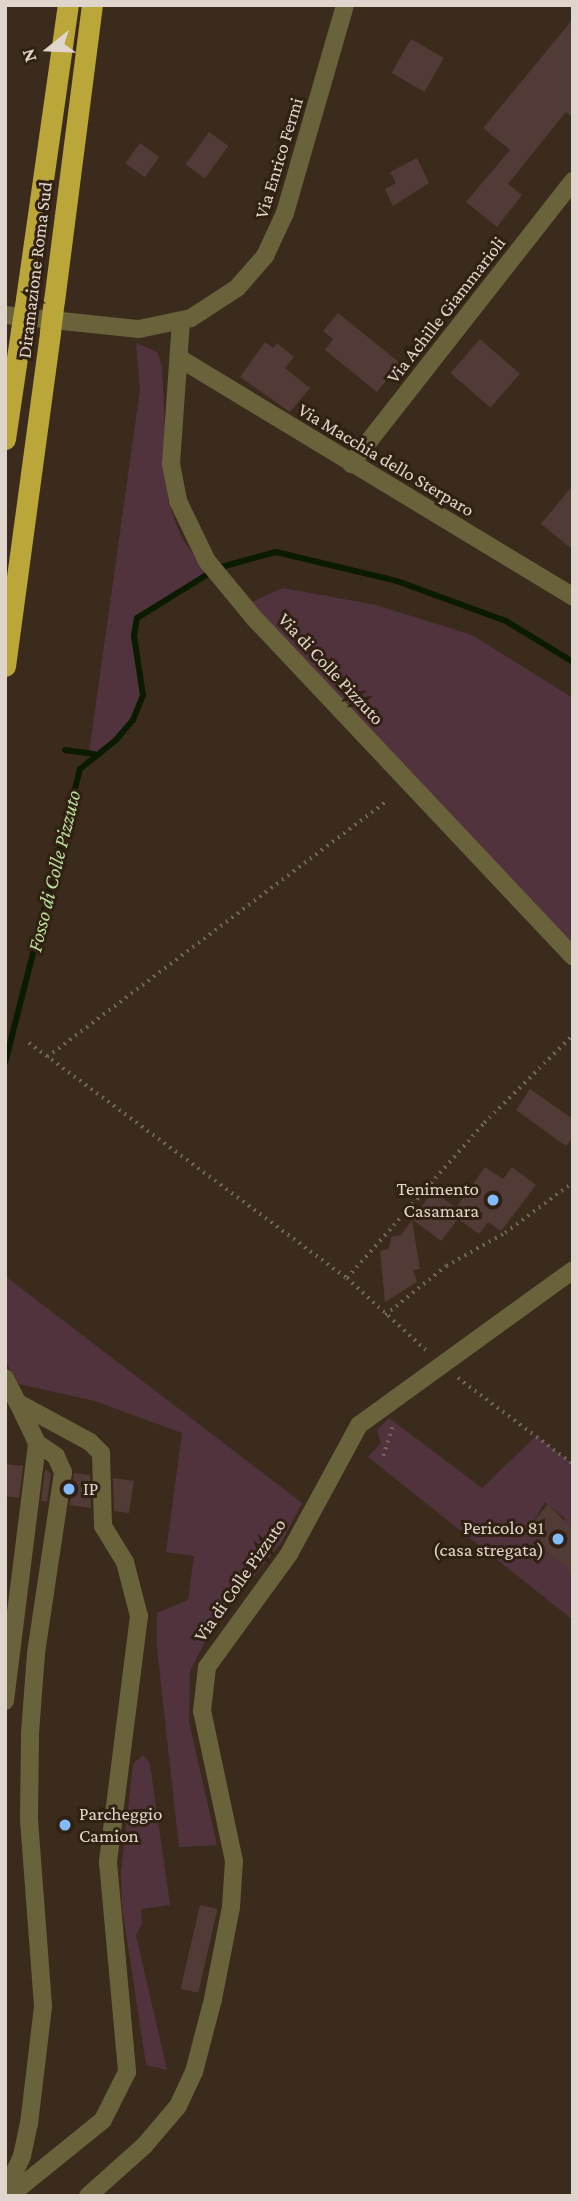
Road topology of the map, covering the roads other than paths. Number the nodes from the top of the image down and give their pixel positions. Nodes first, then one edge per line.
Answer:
1 (68, 5) edge
2 (92, 5) edge
3 (345, 5) edge
4 (573, 181) edge
5 (5, 315) edge
6 (181, 321) junction
7 (179, 358) junction
8 (5, 439) edge
9 (351, 464) junction
10 (573, 597) edge
11 (5, 666) edge
12 (573, 956) edge
13 (573, 1270) edge
14 (5, 1378) edge
15 (18, 1403) junction
16 (37, 1443) junction
17 (5, 1701) edge
18 (7, 2194) edge
19 (88, 2196) edge

1 - 8 highway, Diramazione Roma Sud, bridge
2 - 11 highway, Diramazione Roma Sud, bridge
3 - 6 street, Via Enrico Fermi
4 - 9 street, Via Achille Giammarioli
5 - 6 street, Via Enrico Fermi
6 - 7 street, Via di Colle Pizzuto
7 - 9 street, Via Macchia dello Sterparo
7 - 12 street, Via di Colle Pizzuto
9 - 10 street, Via Macchia dello Sterparo
13 - 19 street, Via di Colle Pizzuto
14 - 15 street
15 - 16 street
15 - 18 street
16 - 17 street
16 - 18 street

